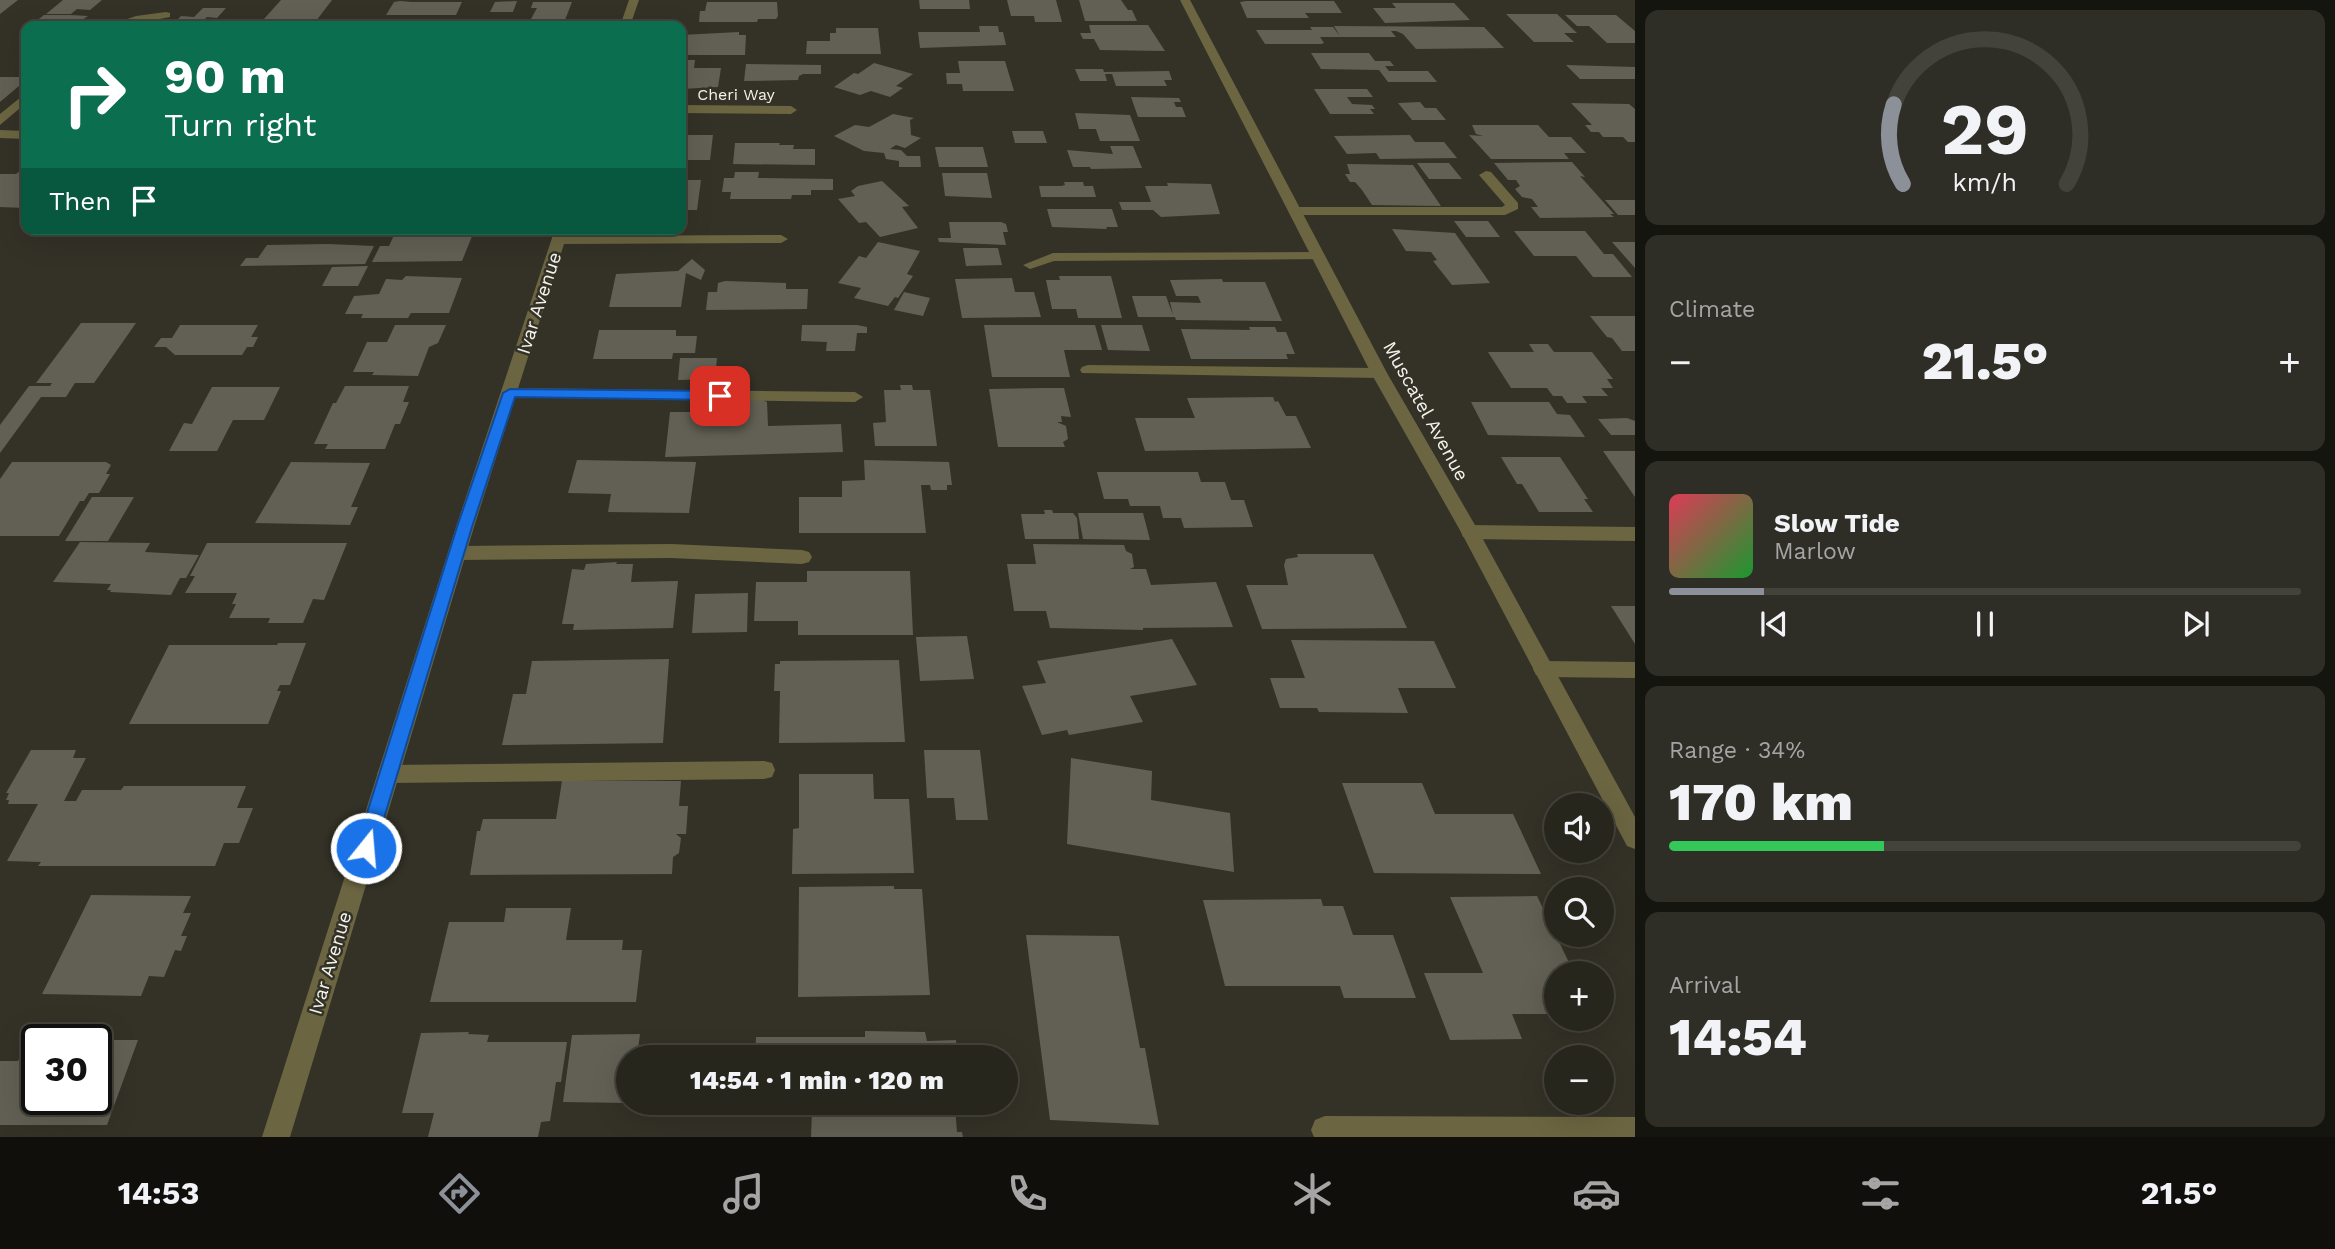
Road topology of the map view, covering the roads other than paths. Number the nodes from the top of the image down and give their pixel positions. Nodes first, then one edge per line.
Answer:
1 (634, 0) edge
2 (1185, 0) edge
3 (166, 15) dead end
4 (129, 21) edge
5 (627, 21) edge
6 (21, 102) edge
7 (686, 109) edge
8 (791, 110) dead end
9 (0, 121) edge
10 (0, 134) edge
11 (21, 135) edge
12 (1486, 175) dead end
13 (1295, 211) junction
14 (560, 235) edge
15 (780, 239) dead end
16 (1318, 256) junction
17 (1030, 265) dead end
18 (1088, 370) dead end
19 (1378, 373) junction
20 (510, 393) junction
21 (855, 397) dead end
22 (1470, 532) junction
23 (1635, 534) edge
24 (458, 553) junction
25 (802, 557) dead end
26 (1542, 669) junction
27 (1635, 670) edge
28 (764, 770) dead end
29 (388, 774) junction
30 (1635, 839) edge
31 (1325, 1130) dead end
32 (1635, 1131) edge
33 (275, 1137) edge

1 - 5 street
2 - 13 street, Muscatel Avenue
3 - 4 street
6 - 9 street
7 - 8 street, Cheri Way
10 - 11 street
12 - 13 street
13 - 16 street, Muscatel Avenue
14 - 15 street
14 - 20 street, Ivar Avenue
16 - 17 street
16 - 19 street, Muscatel Avenue
18 - 19 lane
19 - 22 street, Muscatel Avenue
20 - 21 lane
20 - 24 street, Ivar Avenue
22 - 23 street
22 - 26 street, Muscatel Avenue
24 - 25 street
24 - 29 street, Ivar Avenue
26 - 27 street
26 - 30 street, Muscatel Avenue
28 - 29 street
29 - 33 street, Ivar Avenue
31 - 32 street

